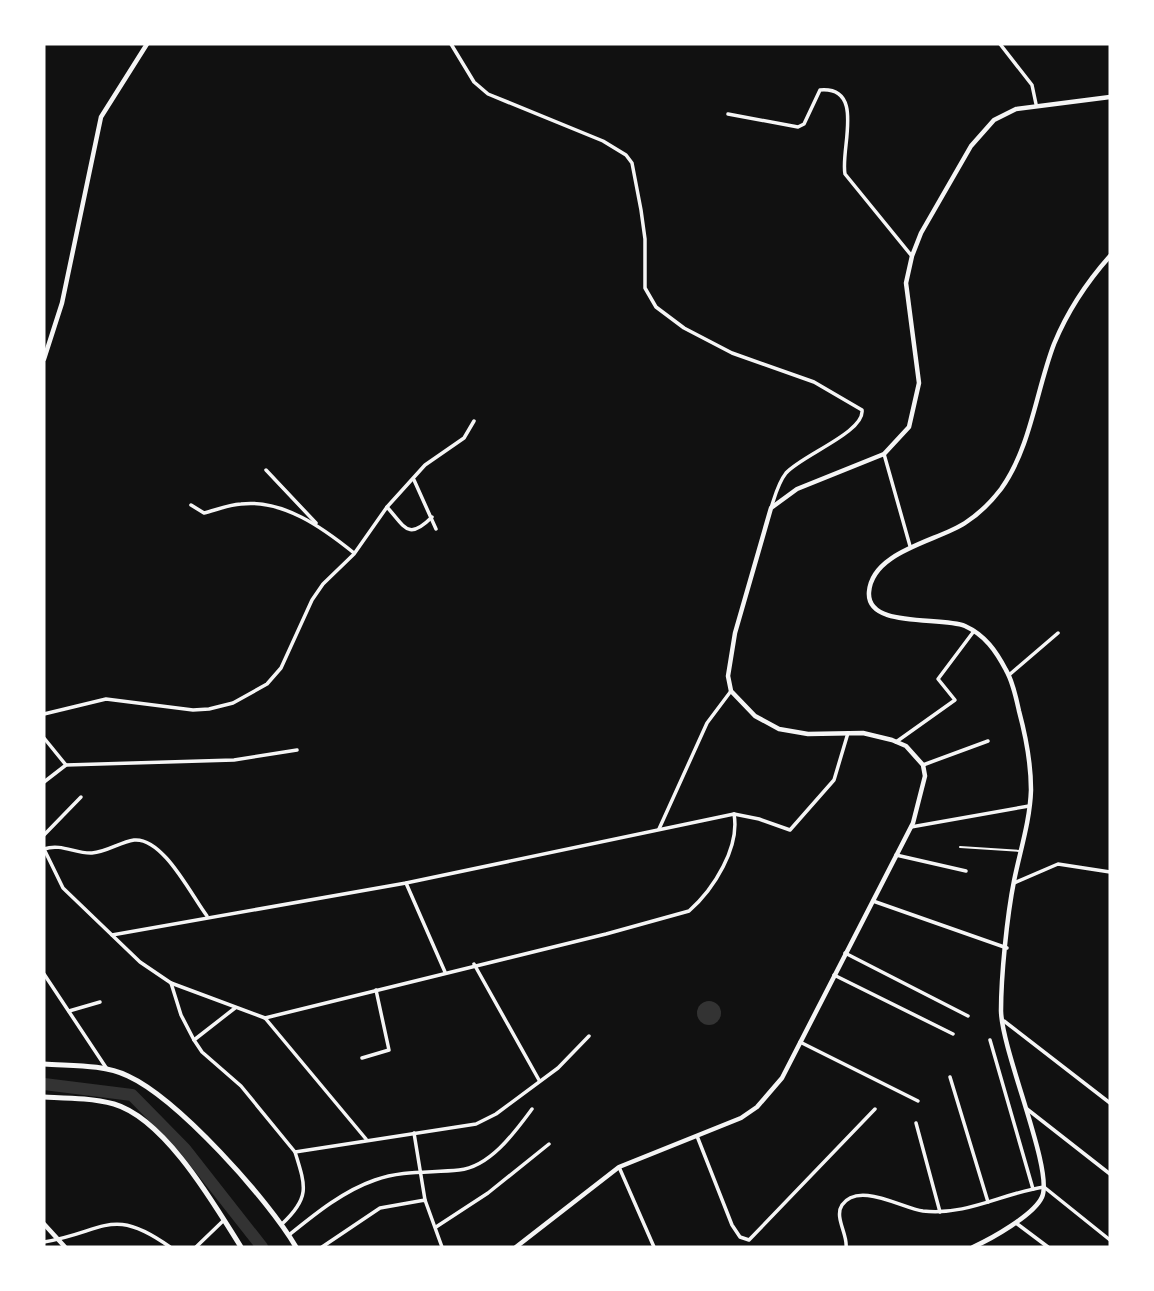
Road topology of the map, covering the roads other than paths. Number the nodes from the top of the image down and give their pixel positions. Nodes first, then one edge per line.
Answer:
1 (147, 44) edge
2 (451, 44) edge
3 (1000, 44) edge
4 (1110, 97) edge
5 (1036, 104) junction
6 (728, 114) dead end
7 (912, 256) junction
8 (1110, 256) edge
9 (44, 359) edge
10 (474, 421) dead end
11 (884, 454) junction
12 (266, 470) dead end
13 (414, 480) junction
14 (191, 505) dead end
15 (387, 506) junction
16 (771, 508) junction
17 (432, 517) junction
18 (320, 527) junction
19 (436, 529) dead end
20 (910, 547) junction
21 (354, 554) junction
22 (974, 631) junction
23 (1058, 634) dead end
24 (1009, 674) junction
25 (731, 691) junction
26 (44, 714) edge
27 (848, 733) junction
28 (44, 738) edge
29 (988, 741) dead end
30 (897, 742) junction
31 (297, 750) dead end
32 (66, 765) junction
33 (923, 765) junction
34 (44, 782) edge
35 (80, 797) dead end
36 (1029, 806) junction
37 (734, 814) junction
38 (911, 827) junction
39 (659, 829) junction
40 (44, 835) edge
41 (960, 847) dead end
42 (44, 849) edge
43 (1021, 851) junction
44 (896, 855) junction
45 (966, 871) dead end
46 (1110, 872) edge
47 (406, 883) junction
48 (1014, 883) junction
49 (871, 901) junction
50 (207, 916) junction
51 (112, 935) junction
52 (1007, 948) junction
53 (845, 953) junction
54 (474, 964) junction
55 (445, 972) junction
56 (44, 974) edge
57 (834, 975) junction
58 (171, 983) junction
59 (376, 990) junction
60 (100, 1002) dead end
61 (235, 1008) junction
62 (69, 1011) junction
63 (968, 1016) dead end
64 (265, 1018) junction
65 (1002, 1020) junction
66 (953, 1034) dead end
67 (589, 1036) dead end
68 (194, 1040) junction
69 (990, 1040) dead end
70 (800, 1042) junction
71 (362, 1058) dead end
72 (44, 1064) edge
73 (107, 1069) junction
74 (950, 1077) dead end
75 (540, 1080) junction
76 (44, 1097) edge
77 (918, 1101) dead end
78 (1110, 1103) edge
79 (1023, 1105) junction
80 (532, 1109) dead end
81 (875, 1109) dead end
82 (916, 1123) dead end
83 (414, 1133) junction
84 (697, 1136) junction
85 (366, 1139) junction
86 (549, 1144) dead end
87 (295, 1152) junction
88 (619, 1167) junction
89 (420, 1170) junction
90 (1110, 1174) edge
91 (1044, 1187) junction
92 (1033, 1189) junction
93 (425, 1200) junction
94 (988, 1203) junction
95 (940, 1212) junction
96 (224, 1220) junction
97 (1014, 1222) junction
98 (44, 1224) edge
99 (282, 1224) junction
100 (436, 1227) junction
101 (289, 1235) junction
102 (59, 1239) junction
103 (1110, 1240) edge
104 (44, 1242) edge
105 (65, 1247) edge
106 (170, 1247) edge
107 (196, 1247) edge
108 (241, 1247) edge
109 (296, 1247) edge
110 (322, 1247) edge
111 (442, 1247) edge
112 (516, 1247) edge
113 (654, 1247) edge
114 (846, 1247) edge
115 (973, 1247) edge
116 (1048, 1247) edge

1 - 9 street
2 - 16 street
3 - 5 street
4 - 5 street
5 - 7 street
6 - 7 street
7 - 11 street
8 - 20 street
10 - 13 street
11 - 16 street
11 - 20 street
12 - 18 street
13 - 15 street
13 - 17 street
14 - 18 street
15 - 17 street
15 - 21 street
16 - 25 street
17 - 19 street
18 - 21 street
20 - 22 street
21 - 26 street
22 - 24 street
22 - 30 street
23 - 24 street
24 - 36 street
25 - 27 street
25 - 39 street
27 - 30 street
27 - 37 street
28 - 32 street
29 - 33 street
30 - 33 street
31 - 32 street
32 - 34 street
33 - 38 street
35 - 40 street
36 - 38 street
36 - 43 street
37 - 39 street
37 - 54 street
38 - 44 street
39 - 47 street
41 - 43 lane
42 - 50 street
42 - 51 street
43 - 48 street
44 - 45 street
44 - 49 street
46 - 48 street
47 - 50 street
47 - 55 street
48 - 52 street
49 - 52 street
49 - 53 street
50 - 51 street
51 - 58 street
52 - 65 street
53 - 57 street
53 - 63 street
54 - 55 street
54 - 75 street
55 - 59 street
56 - 62 street
57 - 66 street
57 - 70 street
58 - 61 street
58 - 68 street
59 - 64 street
59 - 71 street
60 - 62 street
61 - 64 street
61 - 68 street
62 - 73 street
64 - 85 street
65 - 78 street
65 - 79 street
67 - 75 street
68 - 87 street
69 - 92 street
70 - 77 street
70 - 84 street
72 - 73 main road
73 - 99 main road
74 - 94 street
75 - 83 street
76 - 96 main road
79 - 90 street
79 - 91 street
80 - 89 street
81 - 84 street
82 - 95 street
83 - 85 street
83 - 89 street
84 - 88 street
85 - 87 street
86 - 100 street
87 - 99 street
88 - 112 street
88 - 113 street
89 - 93 street
89 - 101 street
91 - 92 street
91 - 97 street
91 - 103 street
92 - 94 street
93 - 100 street
93 - 110 street
94 - 95 street
95 - 114 street
96 - 107 street
96 - 108 main road
97 - 115 street
97 - 116 street
98 - 102 street
99 - 101 main road
100 - 111 street
101 - 109 main road
102 - 104 street
102 - 105 street
102 - 106 street

